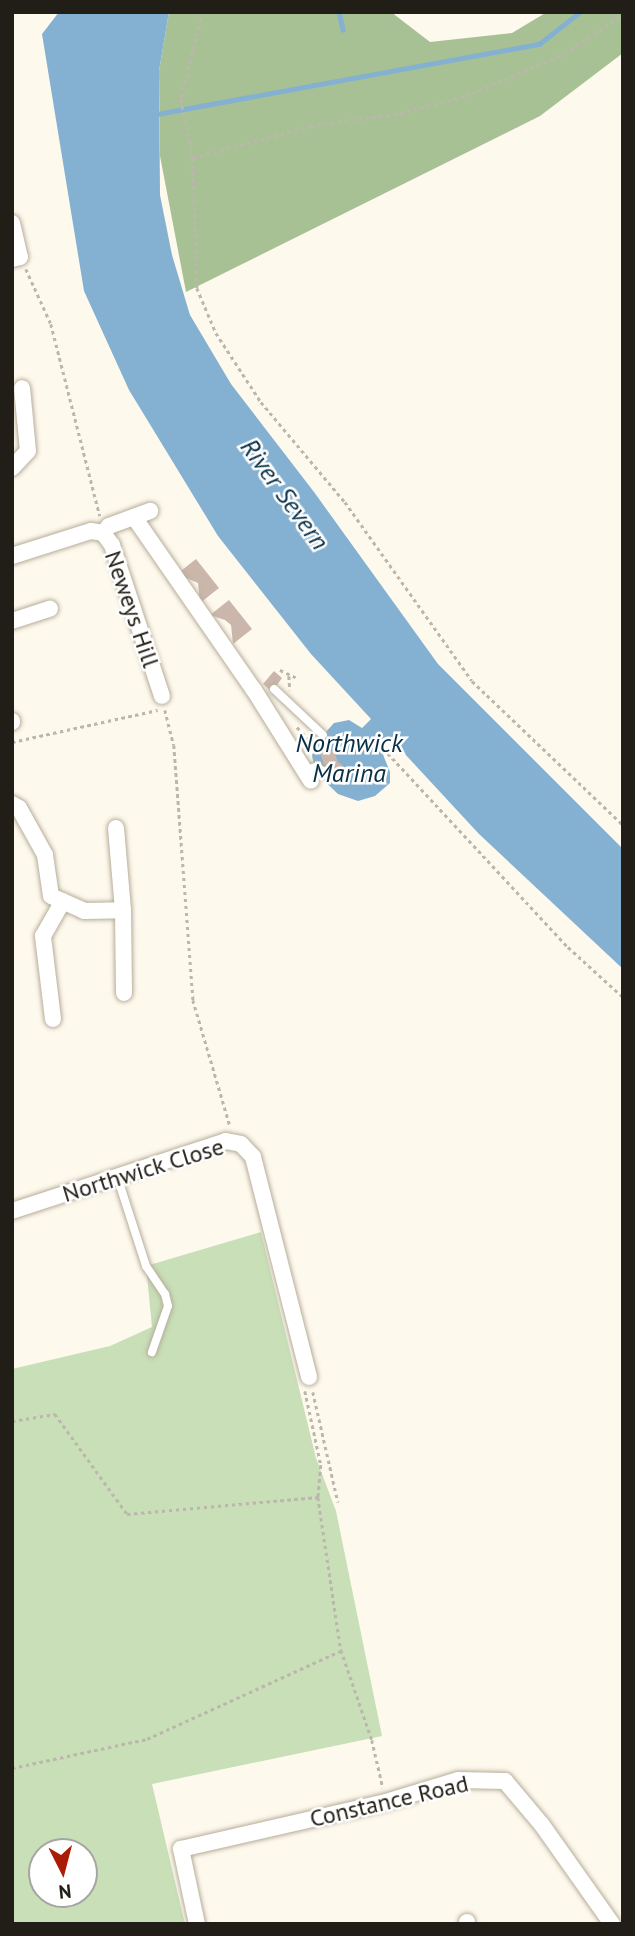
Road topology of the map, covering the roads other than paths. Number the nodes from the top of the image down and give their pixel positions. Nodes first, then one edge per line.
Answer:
1 (12, 223) edge
2 (16, 258) edge
3 (22, 388) dead end
4 (12, 468) edge
5 (150, 511) dead end
6 (134, 517) junction
7 (103, 533) junction
8 (12, 556) edge
9 (50, 609) dead end
10 (12, 621) edge
11 (274, 689) dead end
12 (162, 696) dead end
13 (323, 735) dead end
14 (327, 773) dead end
15 (307, 775) joint
16 (12, 804) edge
17 (116, 828) dead end
18 (63, 901) junction
19 (123, 910) junction
20 (124, 993) dead end
21 (53, 1019) dead end
22 (117, 1176) junction
23 (12, 1211) edge
24 (152, 1352) dead end
25 (309, 1377) road end
26 (197, 1924) edge
27 (612, 1924) edge

1 - 2 street
3 - 4 street
5 - 6 street
6 - 7 street
6 - 15 street
7 - 8 street, Neweys Hill
7 - 12 street, Neweys Hill
9 - 10 street
11 - 13 lane
14 - 15 lane
16 - 18 street
17 - 19 street
18 - 19 street
18 - 21 street
19 - 20 street
22 - 23 street, Northwick Close
22 - 24 lane
22 - 25 street, Northwick Close
26 - 27 street, Constance Road

